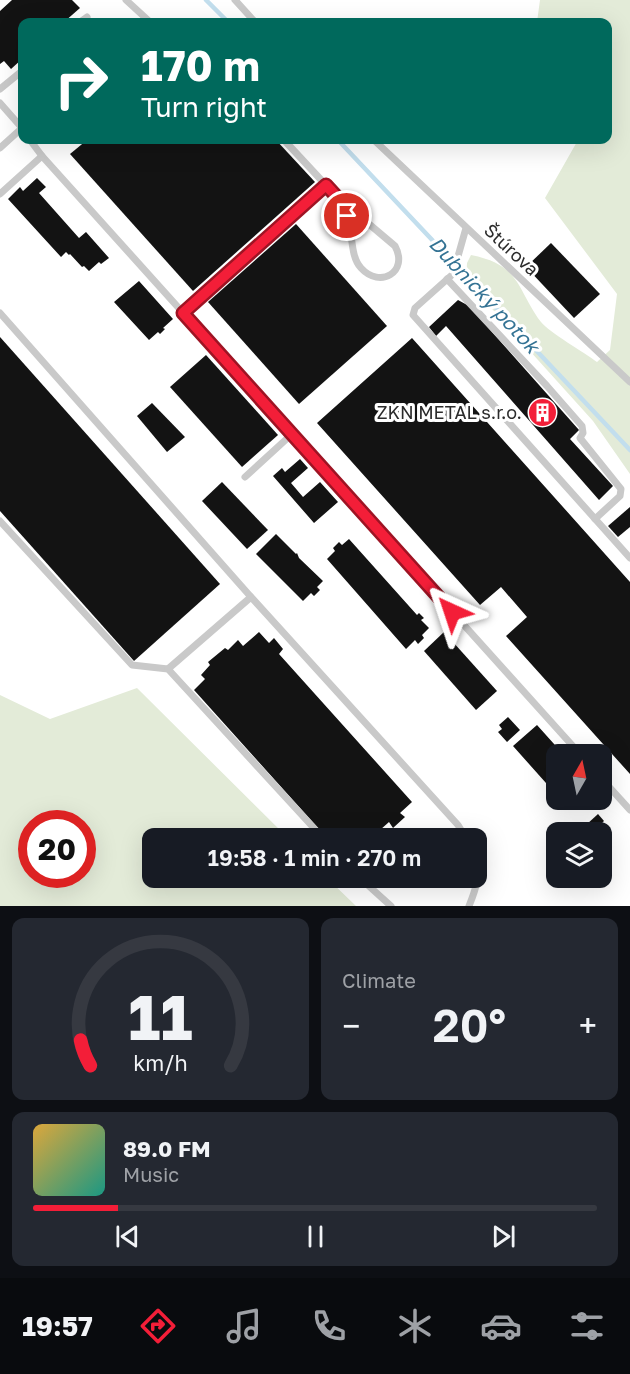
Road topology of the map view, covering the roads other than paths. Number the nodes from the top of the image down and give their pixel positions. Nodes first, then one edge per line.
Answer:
1 (126, 0) edge
2 (235, 0) edge
3 (146, 18) edge
4 (251, 18) edge
5 (18, 74) edge
6 (0, 89) edge
7 (0, 103) edge
8 (18, 123) edge
9 (18, 132) edge
10 (33, 144) edge
11 (288, 144) edge
12 (378, 144) edge
13 (0, 148) edge
14 (42, 156) junction
15 (326, 185) junction
16 (0, 195) edge
17 (337, 197) junction
18 (466, 228) junction
19 (450, 277) junction
20 (0, 313) edge
21 (183, 313) junction
22 (629, 381) edge
23 (292, 434) junction
24 (245, 477) dead end
25 (595, 519) junction
26 (0, 521) edge
27 (630, 558) edge
28 (251, 597) junction
29 (168, 669) junction
30 (571, 744) edge
31 (612, 789) edge
32 (630, 810) edge
33 (314, 828) edge
34 (459, 828) edge
35 (371, 888) edge
36 (476, 888) edge
37 (391, 906) edge
38 (469, 906) edge

1 - 3 lane
2 - 4 lane
5 - 6 lane
7 - 8 lane
9 - 13 lane
10 - 14 lane
11 - 15 lane
12 - 18 lane, Štúrova
14 - 16 lane
14 - 21 lane
15 - 17 lane
15 - 21 lane
17 - 17 lane
18 - 19 lane
18 - 22 lane, Štúrova
19 - 25 lane
19 - 25 lane
20 - 28 lane
21 - 23 lane
23 - 24 lane
23 - 30 lane
25 - 27 lane
26 - 29 lane
28 - 29 lane
28 - 34 lane
29 - 33 lane
31 - 32 lane
35 - 37 lane
36 - 38 lane

